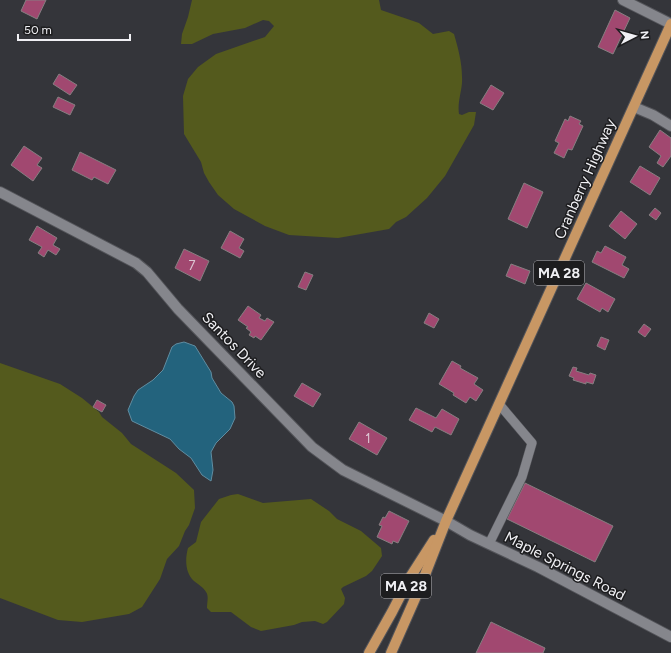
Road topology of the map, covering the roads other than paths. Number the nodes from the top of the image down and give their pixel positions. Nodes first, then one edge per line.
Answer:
1 (623, 0) edge
2 (671, 24) edge
3 (634, 107) junction
4 (671, 126) edge
5 (0, 192) edge
6 (499, 404) junction
7 (446, 521) junction
8 (489, 544) junction
9 (671, 636) edge
10 (370, 653) edge
11 (391, 653) edge

1 - 2 street
2 - 3 main road, Cranberry Highway / MA 28
3 - 4 street
3 - 6 main road, Cranberry Highway / MA 28
5 - 7 street, Santos Drive
6 - 7 main road, Cranberry Highway / MA 28
6 - 8 lane
7 - 8 street, Maple Springs Road
7 - 10 main road, Cranberry Highway / MA 28
7 - 11 main road, Cranberry Highway / MA 28
8 - 9 street, Maple Springs Road

